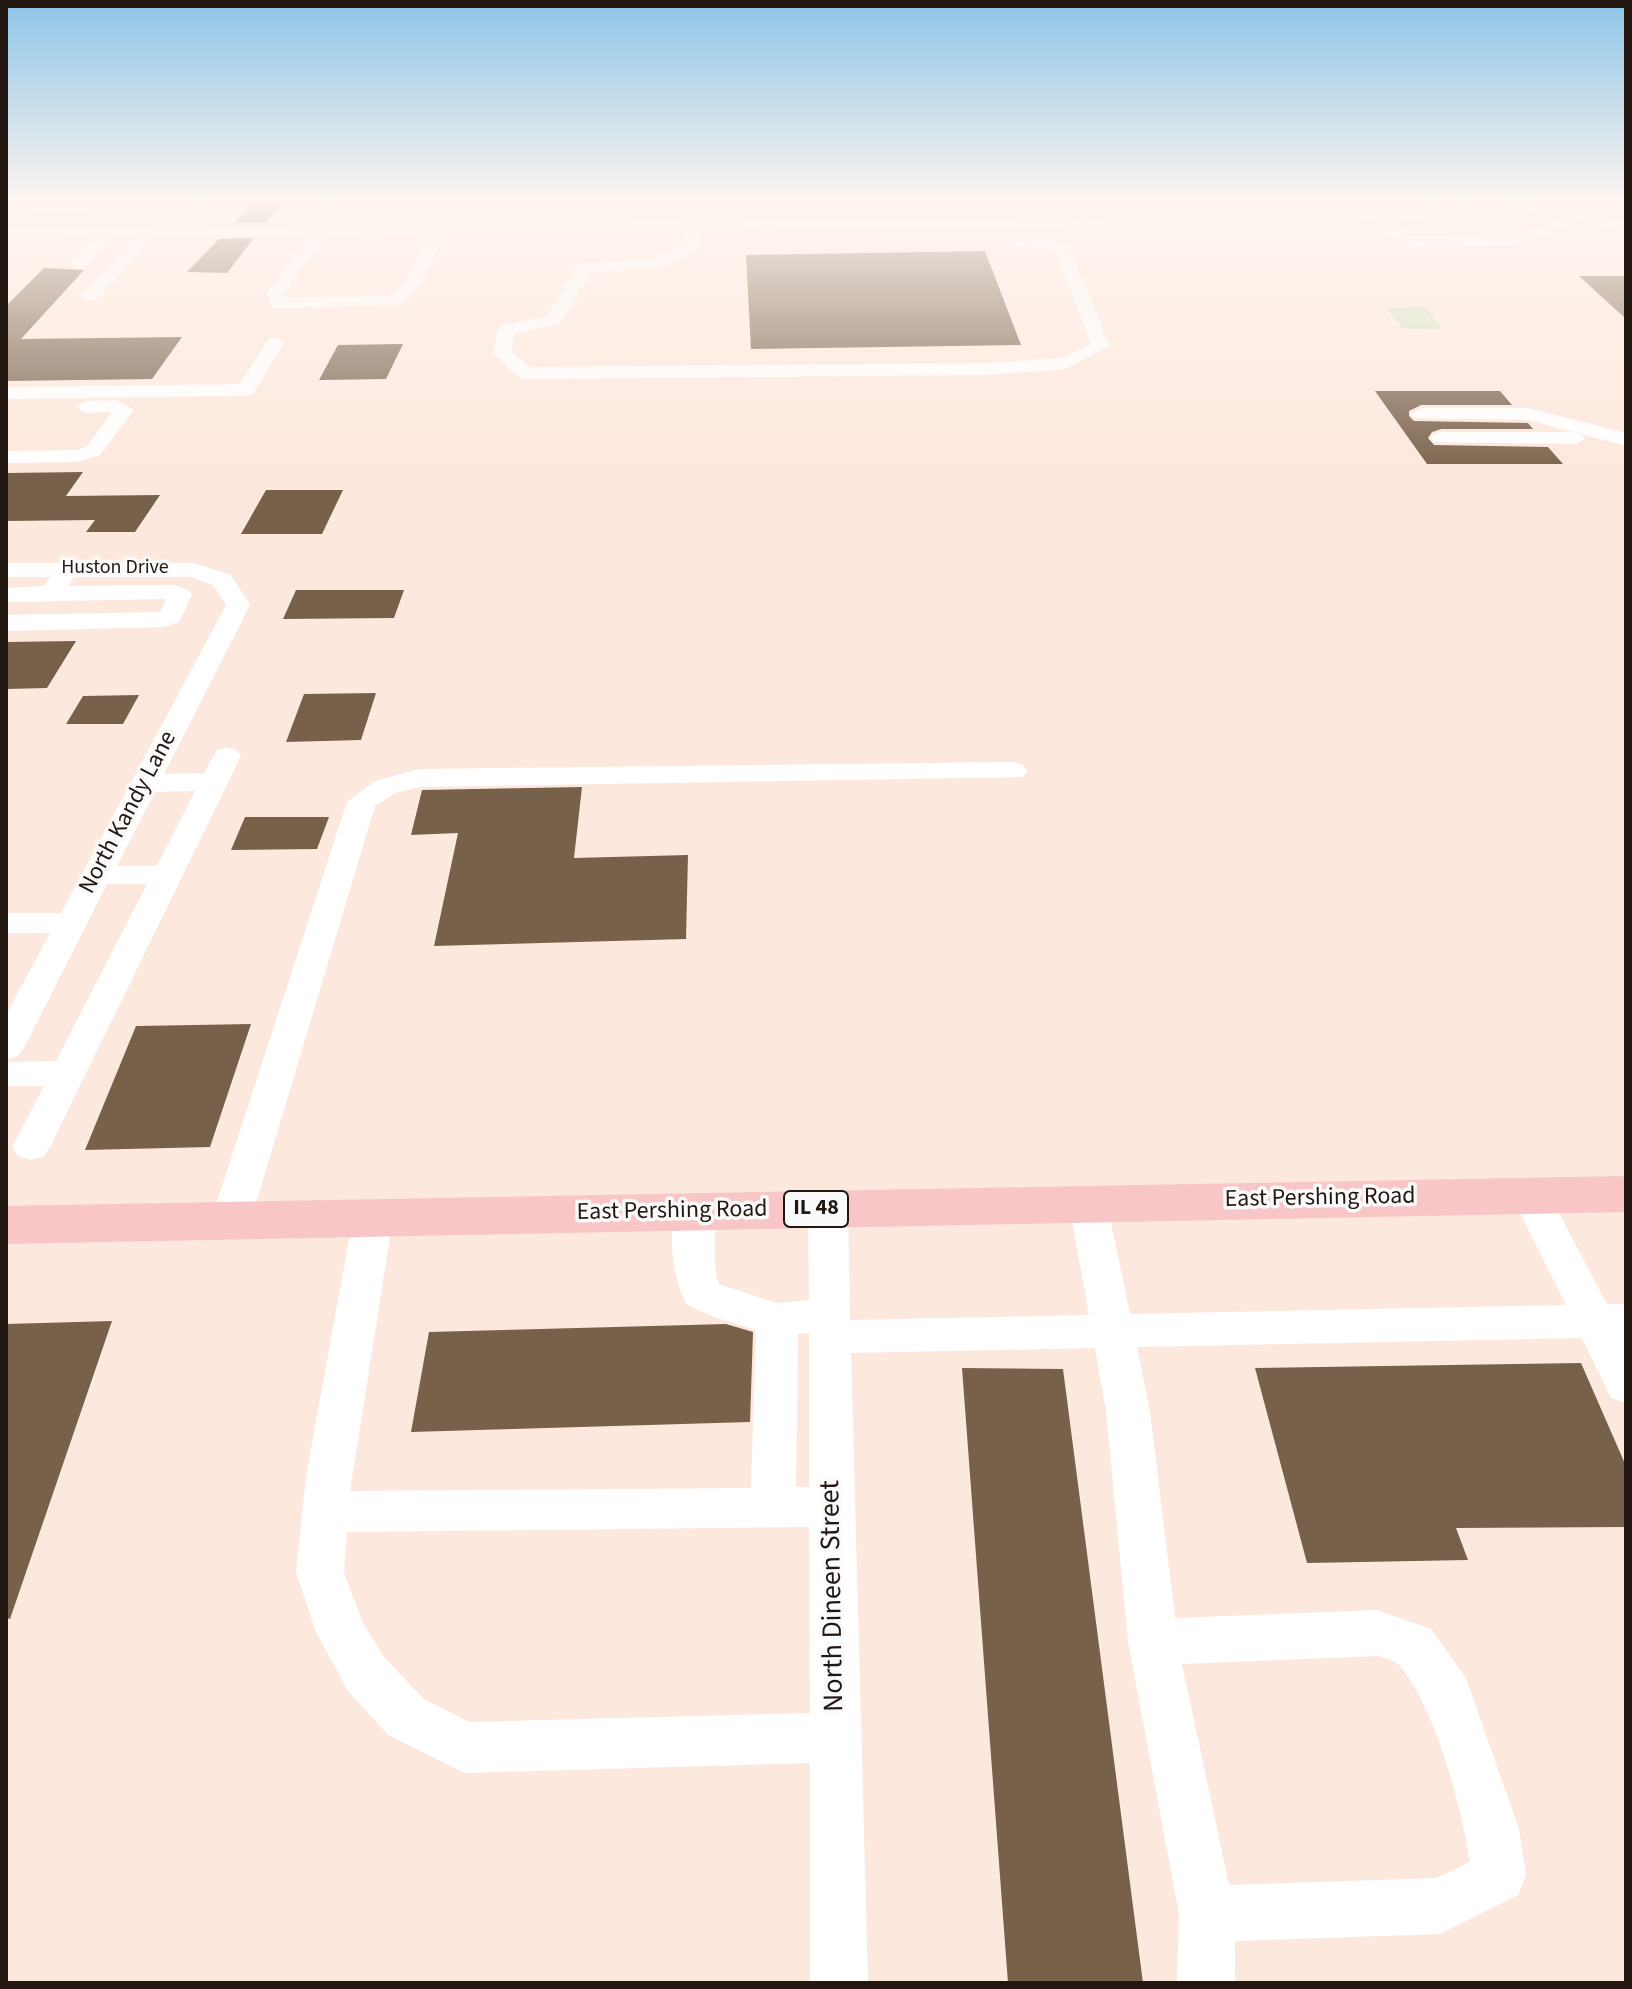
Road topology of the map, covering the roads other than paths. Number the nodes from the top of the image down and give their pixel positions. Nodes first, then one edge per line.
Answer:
1 (94, 292) edge
2 (277, 292) edge
3 (410, 292) edge
4 (570, 292) edge
5 (1080, 292) edge
6 (90, 296) dead end
7 (275, 343) dead end
8 (6, 393) edge
9 (6, 408) edge
10 (1421, 414) dead end
11 (1441, 438) dead end
12 (1621, 439) edge
13 (6, 457) edge
14 (67, 569) junction
15 (6, 570) edge
16 (222, 580) joint
17 (51, 593) junction
18 (6, 595) edge
19 (6, 623) edge
20 (1013, 771) dead end
21 (145, 783) junction
22 (98, 875) junction
23 (167, 875) junction
24 (6, 923) edge
25 (72, 923) junction
26 (6, 983) edge
27 (40, 983) junction
28 (6, 1047) edge
29 (67, 1073) junction
30 (6, 1074) edge
31 (31, 1147) dead end
32 (1626, 1194) edge
33 (1530, 1195) junction
34 (1088, 1204) junction
35 (828, 1209) junction
36 (694, 1211) junction
37 (373, 1218) junction
38 (231, 1220) junction
39 (6, 1225) edge
40 (777, 1319) junction
41 (1610, 1320) edge
42 (830, 1326) junction
43 (1113, 1332) junction
44 (1626, 1385) edge
45 (833, 1507) junction
46 (773, 1508) junction
47 (325, 1512) junction
48 (1153, 1642) junction
49 (835, 1737) junction
50 (1207, 1914) junction
51 (839, 1983) edge
52 (1206, 1983) edge

1 - 6 street
2 - 3 street
4 - 5 street
7 - 8 street
9 - 13 street
10 - 12 street
11 - 12 street
14 - 15 street, Huston Drive
14 - 16 street, Huston Drive
14 - 17 street
16 - 21 street, North Kandy Lane
17 - 18 street
17 - 19 street
20 - 38 street
21 - 22 street, North Kandy Lane
21 - 23 street
22 - 23 street
22 - 25 street, North Kandy Lane
23 - 29 street
24 - 25 street
25 - 27 street, North Kandy Lane
26 - 27 street
27 - 28 street, North Kandy Lane
29 - 30 street
29 - 31 street
32 - 33 main road, East Pershing Road / IL 48
33 - 34 main road, East Pershing Road / IL 48
33 - 41 street
34 - 35 main road, East Pershing Road / IL 48
34 - 43 street
35 - 36 main road, East Pershing Road / IL 48
35 - 42 street, North Dineen Street
36 - 37 main road, East Pershing Road / IL 48
36 - 40 street
37 - 38 main road, East Pershing Road / IL 48
37 - 47 street
38 - 39 main road, East Pershing Road / IL 48
40 - 42 street
40 - 46 street
41 - 43 street
41 - 44 street
42 - 43 street
42 - 45 street, North Dineen Street
43 - 48 street
45 - 46 street
45 - 49 street, North Dineen Street
46 - 47 street
47 - 49 street
48 - 50 street
48 - 50 street
49 - 51 street, North Dineen Street
50 - 52 street

